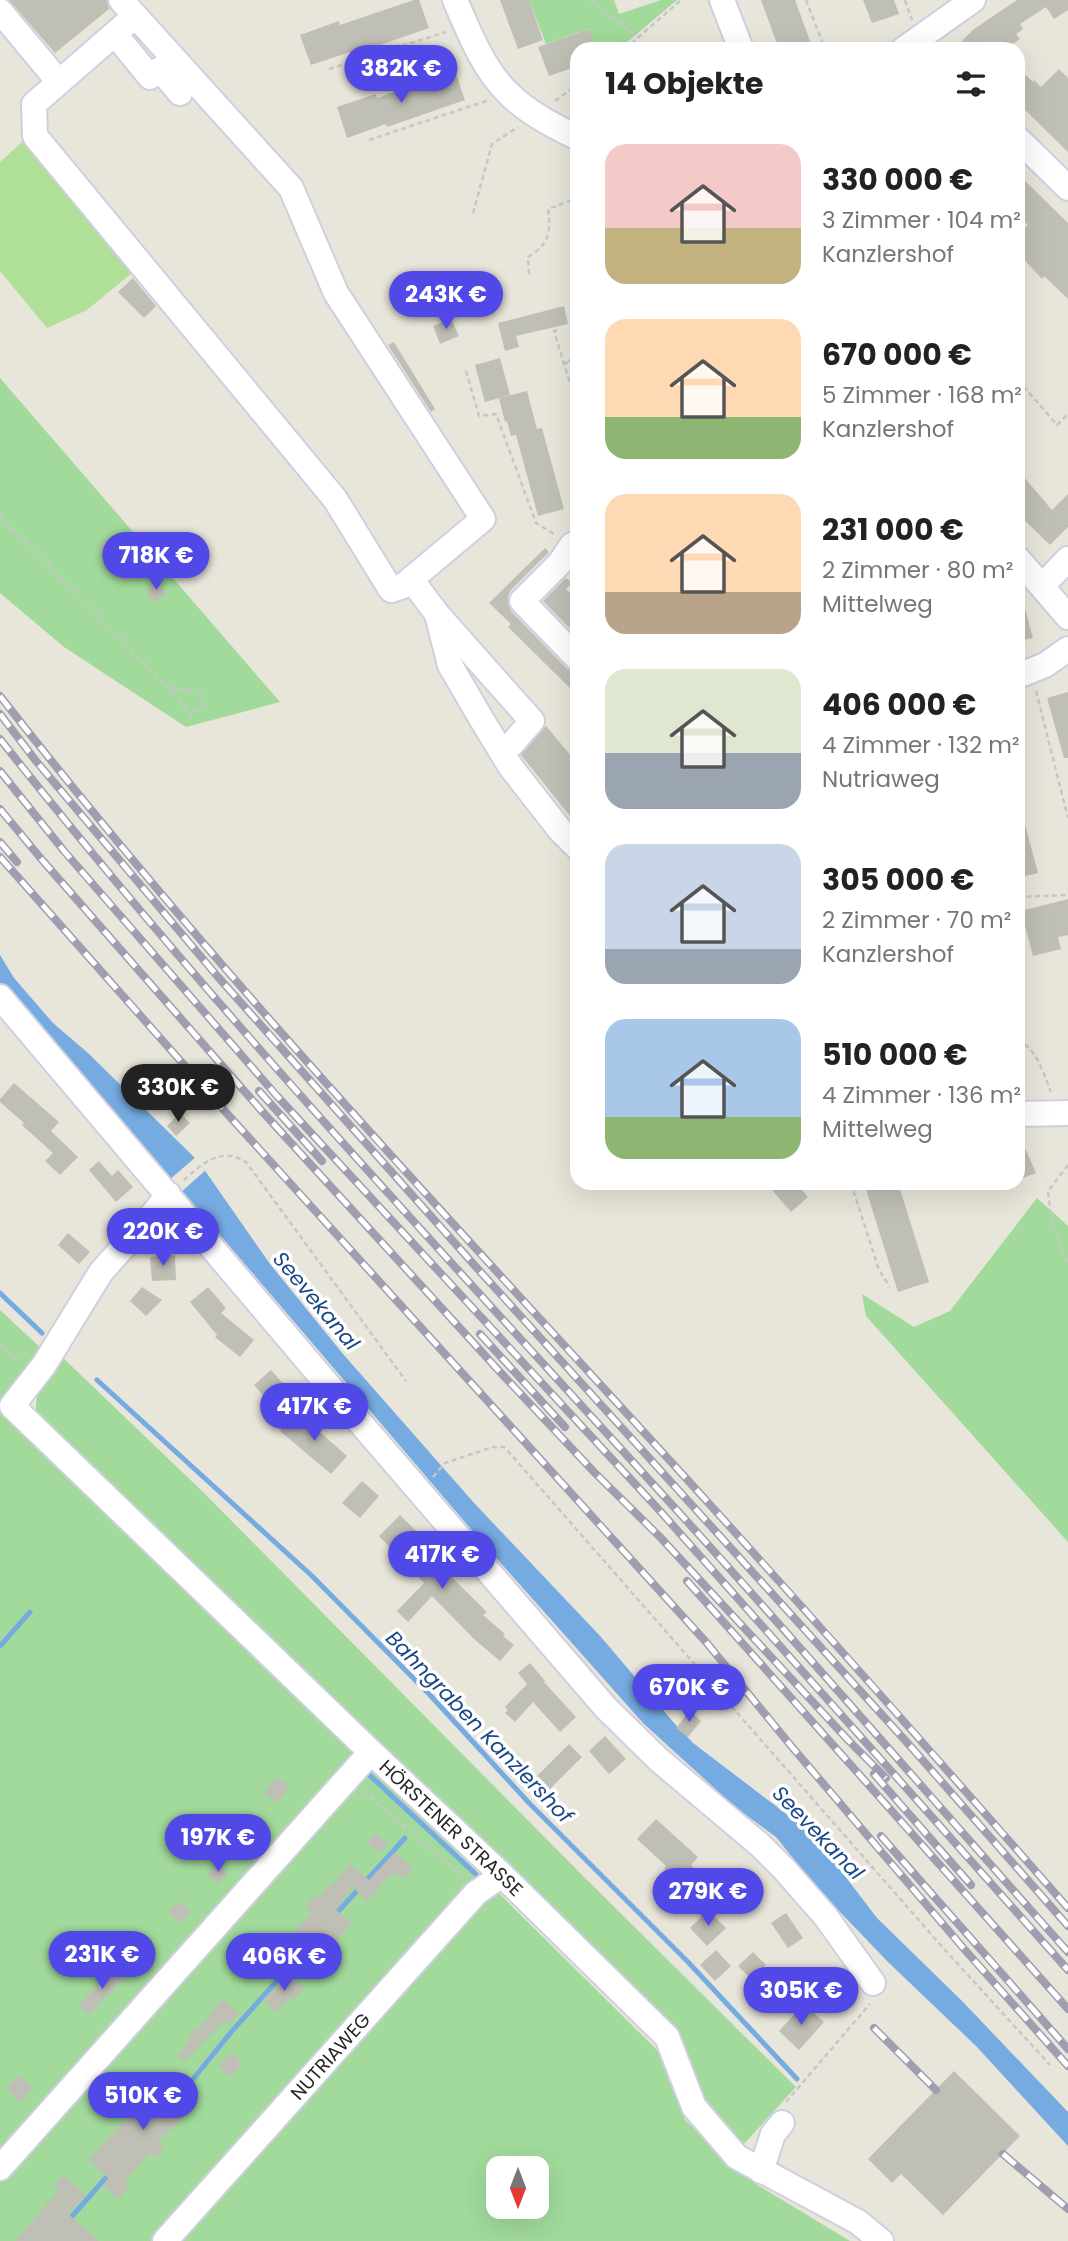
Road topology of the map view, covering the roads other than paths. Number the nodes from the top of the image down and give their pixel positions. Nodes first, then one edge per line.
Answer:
1 (455, 0) edge
2 (722, 0) edge
3 (973, 0) edge
4 (128, 8) edge
5 (0, 11) edge
6 (115, 34) junction
7 (738, 42) edge
8 (922, 42) edge
9 (59, 82) junction
10 (180, 93) dead end
11 (570, 134) edge
12 (1025, 146) edge
13 (1068, 188) edge
14 (570, 550) edge
15 (1068, 559) edge
16 (1025, 567) edge
17 (411, 579) junction
18 (1042, 586) junction
19 (437, 614) junction
20 (1068, 617) edge
21 (1068, 649) edge
22 (570, 651) edge
23 (1025, 674) edge
24 (512, 744) dead end
25 (570, 840) edge
26 (0, 997) edge
27 (1025, 1114) edge
28 (1064, 1114) edge
29 (172, 1191) junction
30 (371, 1752) junction
31 (487, 1885) junction
32 (873, 1983) road end
33 (780, 2117) road end
34 (0, 2168) edge
35 (761, 2171) junction
36 (165, 2241) edge
37 (881, 2241) edge

1 - 11 street
2 - 7 street
3 - 8 street
4 - 6 street
4 - 17 street
5 - 9 street
6 - 9 street
6 - 10 street
9 - 17 street
12 - 13 street
14 - 22 street
15 - 18 street
16 - 18 street
17 - 19 street
18 - 20 street
19 - 24 street
19 - 25 street
21 - 23 street
26 - 29 street
27 - 28 street
29 - 30 street, HÖRSTENER STRASSE
29 - 32 street
30 - 31 street, HÖRSTENER STRASSE
30 - 34 street
31 - 35 street, HÖRSTENER STRASSE
31 - 36 street, NUTRIAWEG
33 - 35 street
35 - 37 street, HÖRSTENER STRASSE

